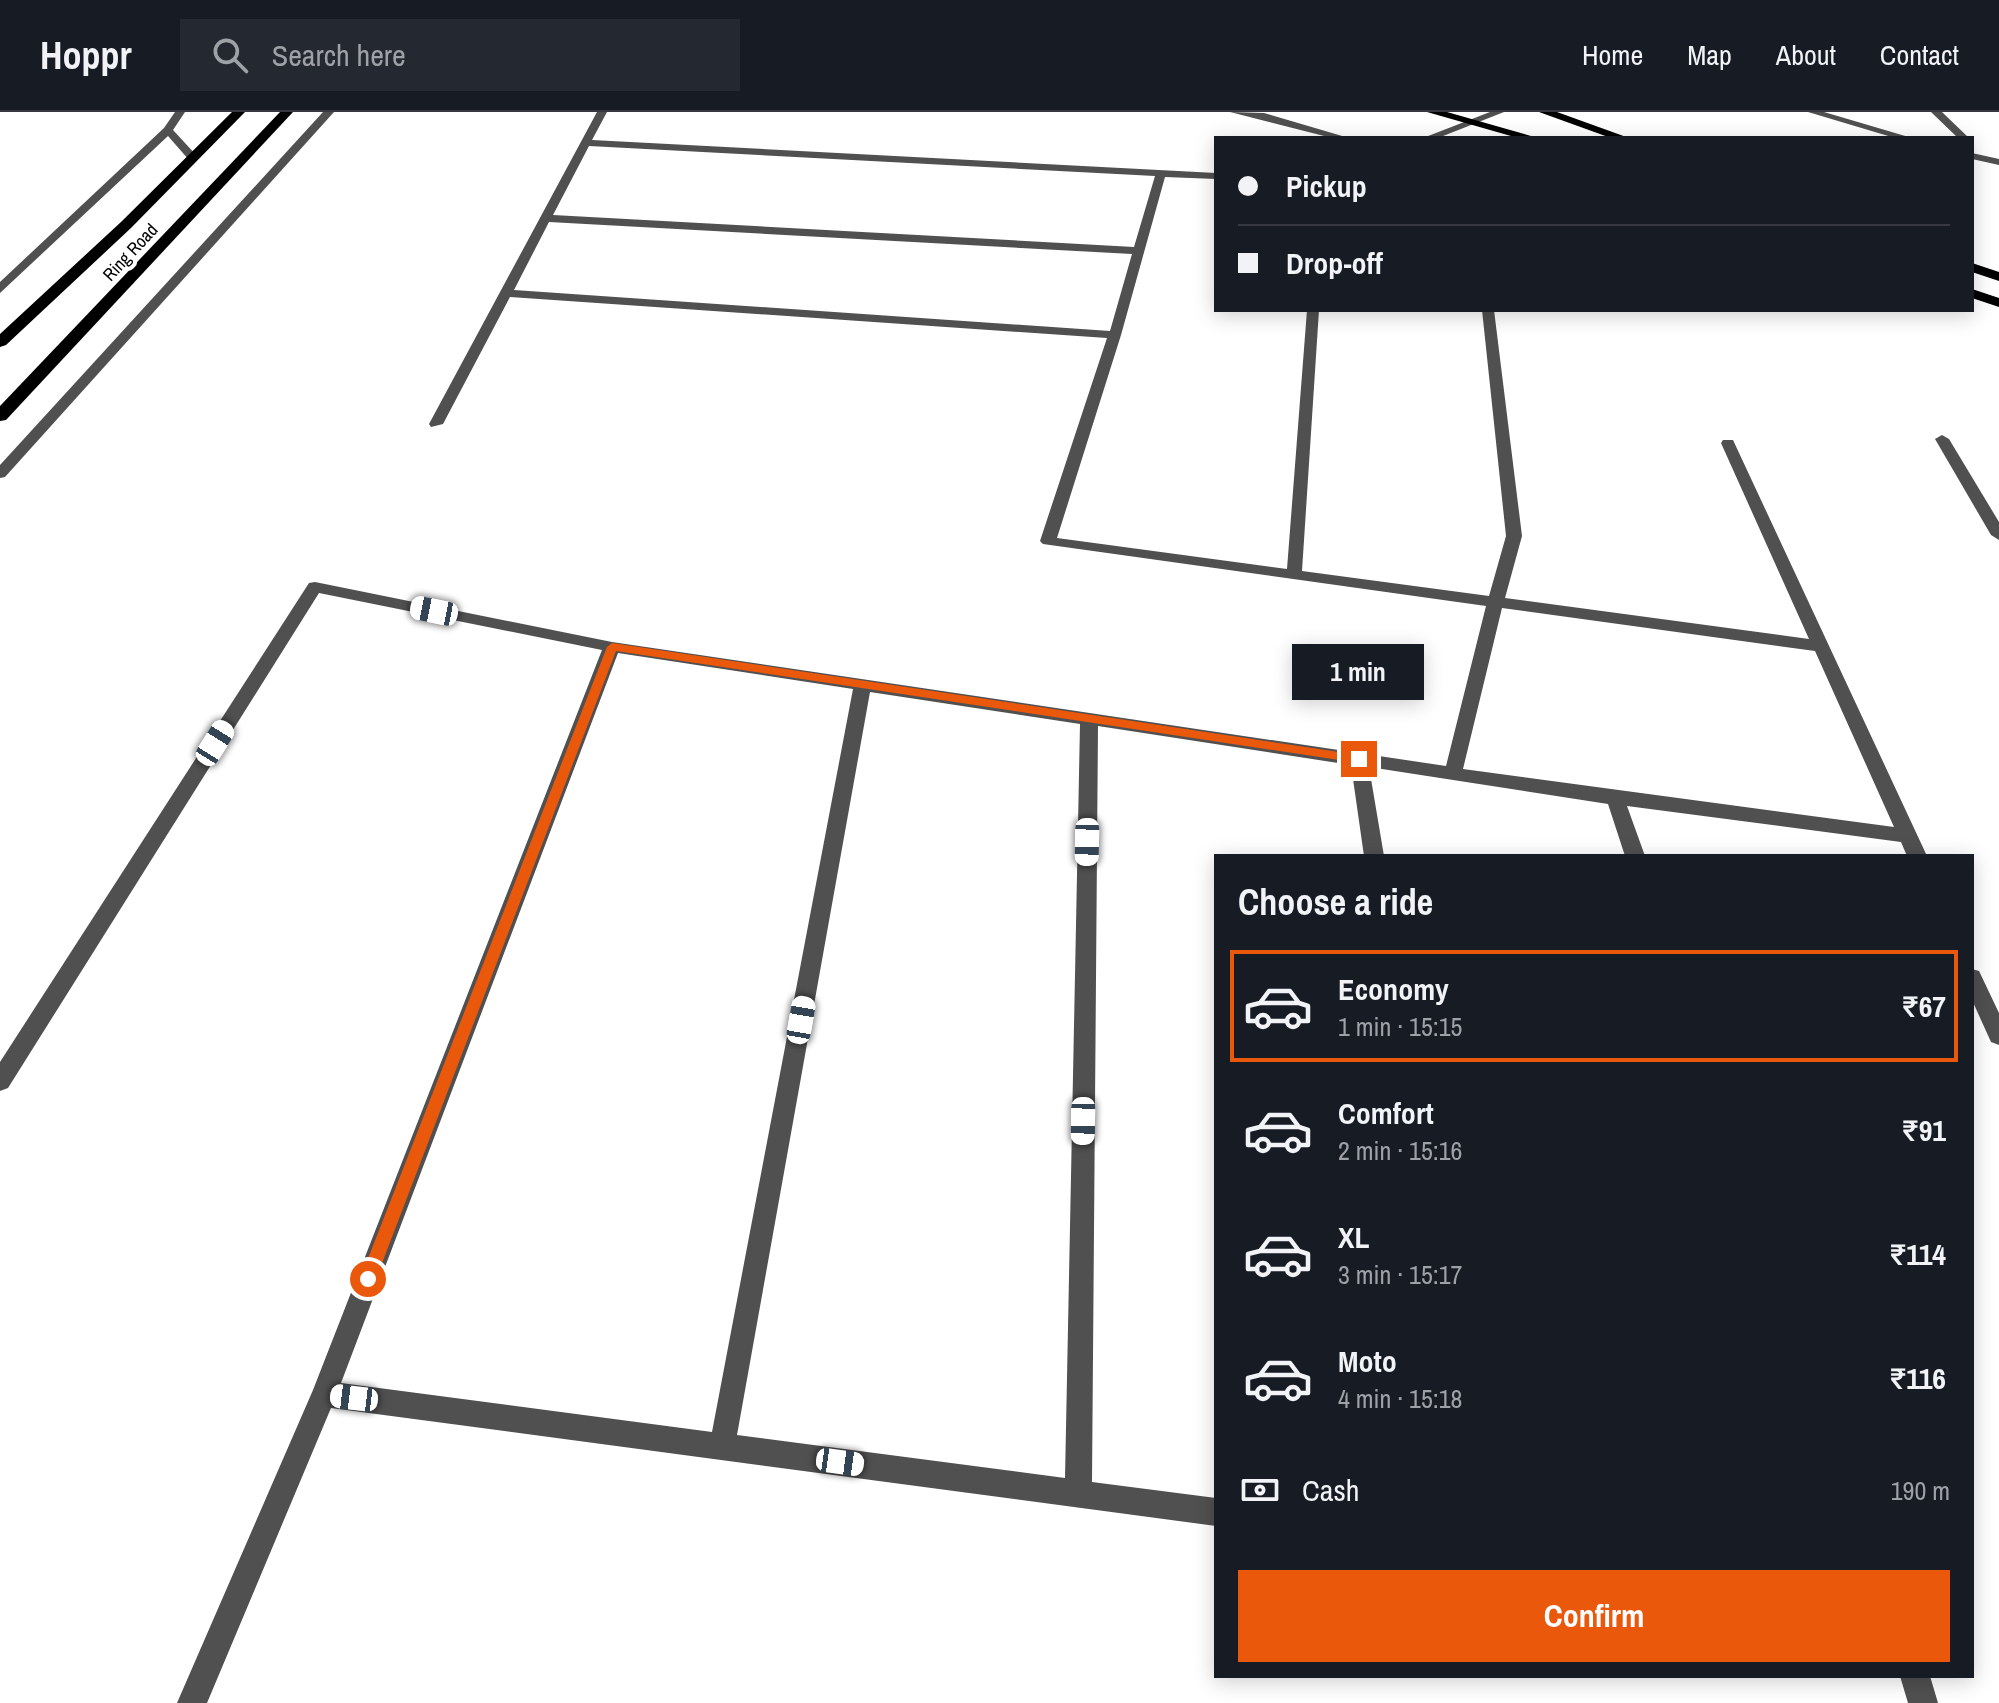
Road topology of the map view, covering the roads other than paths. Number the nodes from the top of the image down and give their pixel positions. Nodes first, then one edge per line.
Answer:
1 (180, 112) edge
2 (239, 112) edge
3 (287, 112) edge
4 (329, 112) edge
5 (602, 112) edge
6 (1235, 112) edge
7 (1433, 112) edge
8 (1499, 112) edge
9 (1545, 112) edge
10 (1813, 112) edge
11 (1936, 112) edge
12 (1470, 121) junction
13 (168, 130) junction
14 (1337, 136) edge
15 (1433, 136) edge
16 (1525, 136) edge
17 (1617, 136) edge
18 (1900, 136) edge
19 (1962, 136) edge
20 (586, 143) junction
21 (1974, 146) edge
22 (1974, 157) edge
23 (193, 158) junction
24 (1995, 162) edge
25 (1161, 173) junction
26 (1214, 176) edge
27 (546, 218) junction
28 (1137, 251) junction
29 (1974, 268) edge
30 (1999, 277) edge
31 (0, 289) edge
32 (506, 293) junction
33 (1974, 294) edge
34 (1999, 303) edge
35 (1313, 312) edge
36 (1488, 312) edge
37 (1115, 335) junction
38 (0, 342) edge
39 (0, 416) edge
40 (436, 424) dead end
41 (1942, 439) dead end
42 (1728, 443) dead end
43 (0, 474) edge
44 (1999, 535) edge
45 (1294, 575) junction
46 (1495, 601) junction
47 (1821, 646) junction
48 (612, 647) junction
49 (863, 684) junction
50 (1089, 718) junction
51 (1359, 759) junction
52 (1453, 773) junction
53 (1615, 798) junction
54 (1908, 836) junction
55 (1374, 854) edge
56 (1634, 854) edge
57 (1916, 854) edge
58 (1974, 981) edge
59 (1999, 1036) edge
60 (0, 1081) edge
61 (324, 1394) junction
62 (722, 1447) junction
63 (1078, 1494) junction
64 (1214, 1512) edge
65 (1916, 1678) edge
66 (192, 1703) edge
67 (1923, 1703) edge

1 - 13 street
2 - 23 highway, Ring Road
3 - 39 highway, Ring Road
4 - 43 street
5 - 20 street
6 - 14 street
7 - 12 highway
8 - 12 street
9 - 17 highway
10 - 18 street
11 - 19 street
12 - 15 street
12 - 16 highway
13 - 23 street
13 - 31 street
20 - 25 street
20 - 27 street
21 - 24 street
22 - 24 street
23 - 38 highway, Ring Road
25 - 26 street
25 - 28 street
27 - 28 street
27 - 32 street
28 - 37 street
29 - 30 highway
32 - 37 street
32 - 40 street
33 - 34 highway
35 - 45 street
36 - 46 street
37 - 45 street
41 - 44 street
42 - 47 street
45 - 46 street
46 - 47 street
46 - 52 street
47 - 54 street
48 - 49 street
48 - 60 street
48 - 61 street
49 - 50 street
49 - 62 street
50 - 51 street
50 - 63 street
51 - 52 street
51 - 55 street
52 - 53 street
53 - 54 street
53 - 56 street
54 - 57 street
58 - 59 street
61 - 62 street
61 - 66 street
62 - 63 street
63 - 64 street
65 - 67 street

